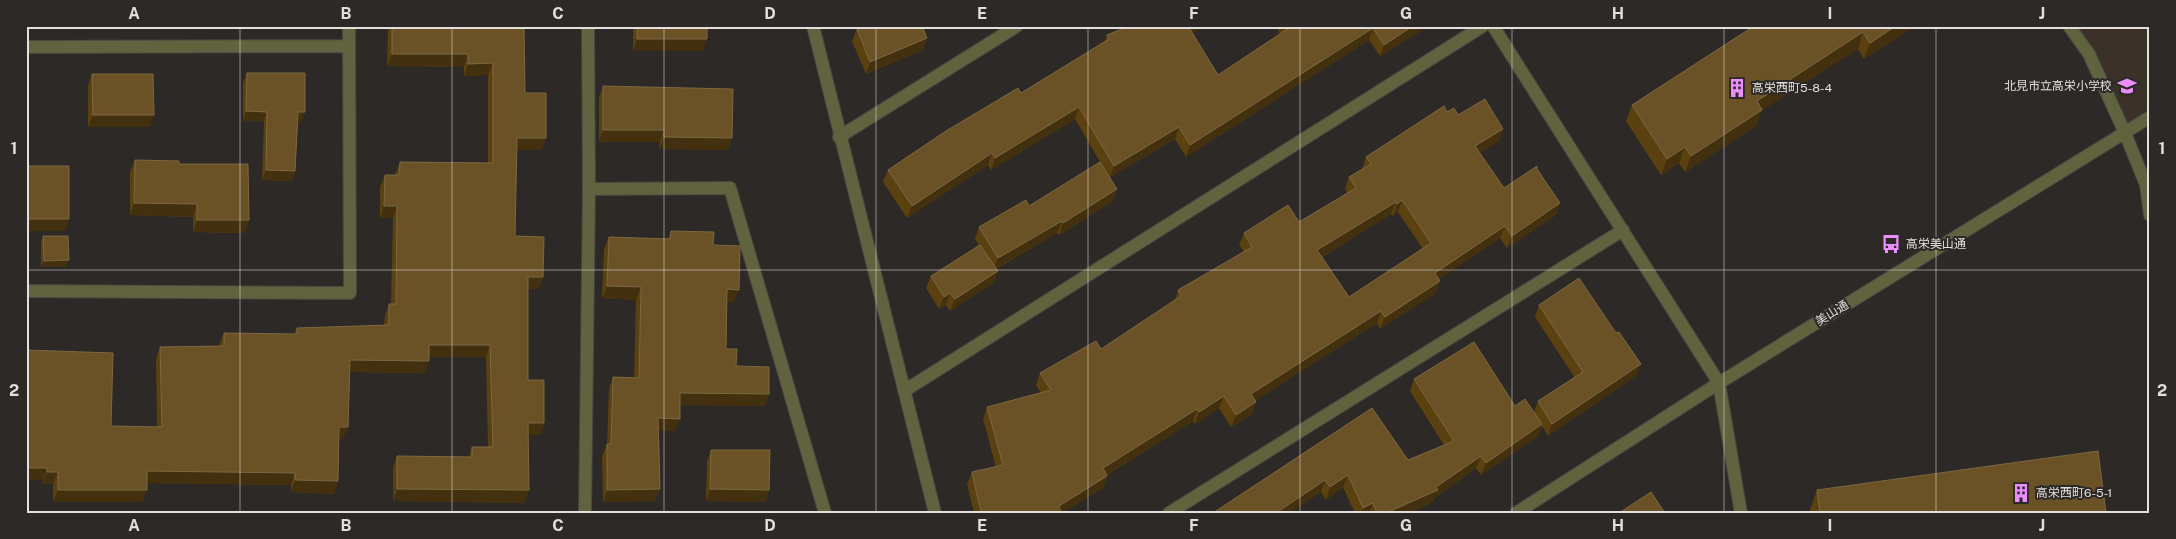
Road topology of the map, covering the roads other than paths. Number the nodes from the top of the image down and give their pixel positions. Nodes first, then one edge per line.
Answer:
1 (349, 26) edge
2 (588, 26) edge
3 (813, 26) edge
4 (1017, 26) edge
5 (1483, 26) edge
6 (1493, 26) edge
7 (2069, 26) edge
8 (349, 46) junction
9 (26, 47) edge
10 (2150, 117) edge
11 (2125, 133) junction
12 (839, 137) junction
13 (589, 189) junction
14 (2150, 215) edge
15 (1623, 230) junction
16 (26, 291) edge
17 (1719, 383) junction
18 (904, 391) junction
19 (585, 513) edge
20 (825, 513) edge
21 (935, 513) edge
22 (1169, 513) edge
23 (1516, 513) edge
24 (1741, 513) edge

1 - 8 street
2 - 13 street
3 - 12 street
4 - 12 street
5 - 18 street
6 - 15 street
7 - 11 street
8 - 9 street
8 - 16 street
10 - 11 street, 美山通
11 - 14 street
11 - 17 street, 美山通
12 - 18 street
13 - 19 street
13 - 20 street
15 - 17 street
15 - 22 street
17 - 23 street, 美山通
17 - 24 street
18 - 21 street

